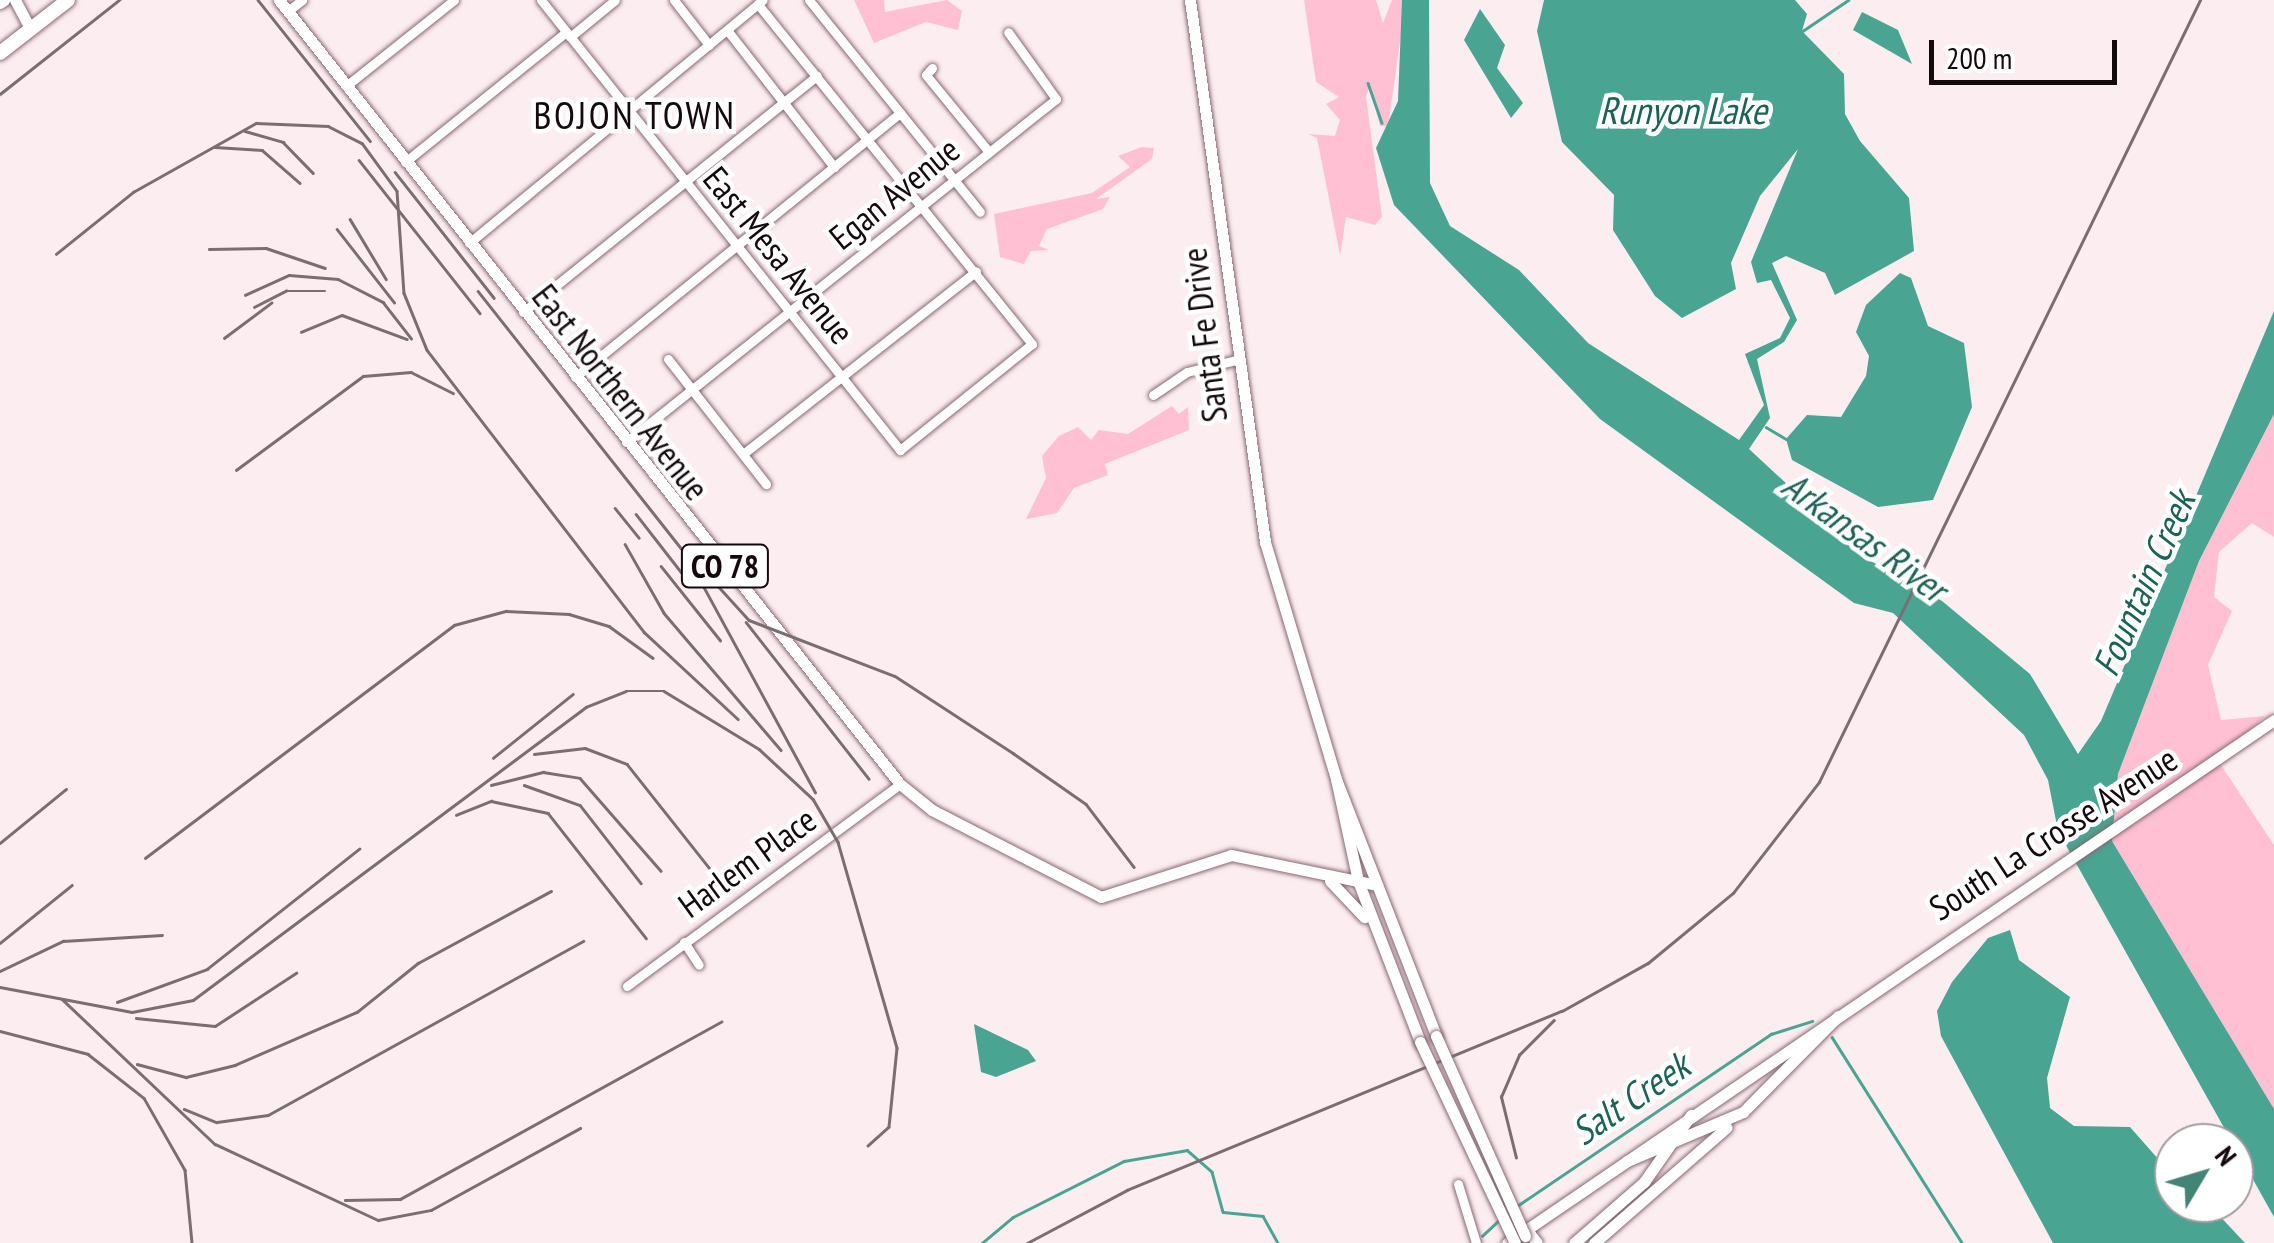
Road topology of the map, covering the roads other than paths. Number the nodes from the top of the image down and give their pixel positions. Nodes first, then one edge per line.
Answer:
1 (15, 0) edge
2 (68, 0) edge
3 (279, 0) edge
4 (302, 0) edge
5 (454, 0) edge
6 (540, 0) edge
7 (615, 0) edge
8 (674, 0) edge
9 (809, 0) edge
10 (1190, 0) edge
11 (761, 2) edge
12 (288, 12) junction
13 (25, 22) junction
14 (727, 30) junction
15 (1008, 32) dead end
16 (568, 35) junction
17 (709, 45) junction
18 (0, 52) edge
19 (932, 68) dead end
20 (817, 76) junction
21 (346, 86) junction
22 (784, 102) junction
23 (629, 110) junction
24 (900, 114) junction
25 (868, 139) junction
26 (990, 152) junction
27 (405, 162) junction
28 (834, 167) junction
29 (685, 180) junction
30 (954, 180) junction
31 (922, 206) junction
32 (980, 212) dead end
33 (468, 243) junction
34 (737, 246) junction
35 (976, 271) junction
36 (523, 312) junction
37 (790, 312) junction
38 (668, 359) dead end
39 (1236, 360) junction
40 (841, 377) junction
41 (575, 378) junction
42 (692, 390) junction
43 (1154, 395) dead end
44 (626, 442) junction
45 (742, 454) junction
46 (766, 484) dead end
47 (2274, 720) edge
48 (1336, 779) junction
49 (900, 784) junction
50 (1350, 853) junction
51 (1289, 865) junction
52 (1328, 874) junction
53 (1358, 881) junction
54 (1377, 885) junction
55 (684, 942) junction
56 (699, 965) dead end
57 (1391, 972) junction
58 (627, 986) dead end
59 (1863, 992) junction
60 (1756, 1066) junction
61 (1770, 1084) junction
62 (1696, 1108) junction
63 (1743, 1112) junction
64 (1672, 1145) junction
65 (1625, 1162) junction
66 (1608, 1168) junction
67 (1458, 1184) dead end
68 (1638, 1187) junction
69 (1528, 1237) edge
70 (1476, 1243) edge
71 (1507, 1243) edge
72 (1574, 1243) edge
73 (1594, 1243) edge

1 - 13 main road
2 - 13 highway
3 - 12 main road, East Northern Avenue / CO 78
4 - 12 street
5 - 21 street
6 - 16 street, East Mesa Avenue
7 - 16 street
8 - 17 street
9 - 24 street
10 - 39 main road, Santa Fe Drive
11 - 14 street
11 - 20 street
12 - 21 main road, East Northern Avenue / CO 78
13 - 18 highway
14 - 17 street
14 - 22 street
15 - 26 street, Egan Avenue
16 - 23 street, East Mesa Avenue
16 - 27 street
17 - 23 street
19 - 26 street
20 - 22 street
20 - 25 street
21 - 27 main road, East Northern Avenue / CO 78
22 - 28 street
22 - 29 street
23 - 29 street, East Mesa Avenue
23 - 33 street
24 - 25 street
24 - 30 street
25 - 28 street
25 - 31 street
26 - 30 street, Egan Avenue
27 - 33 main road, East Northern Avenue / CO 78
28 - 34 street
29 - 34 street, East Mesa Avenue
29 - 36 street
30 - 31 street, Egan Avenue
30 - 32 street
31 - 35 street
31 - 37 street, Egan Avenue
33 - 36 main road, East Northern Avenue / CO 78
34 - 37 street, East Mesa Avenue
34 - 41 street
35 - 40 street
35 - 40 street, East Mesa Avenue
36 - 41 main road, East Northern Avenue / CO 78
37 - 40 street, East Mesa Avenue
37 - 42 street, Egan Avenue
38 - 42 street
39 - 43 street
39 - 48 main road, Santa Fe Drive
40 - 45 street
41 - 44 main road, East Northern Avenue / CO 78
42 - 44 street, Egan Avenue
42 - 45 street
44 - 49 main road, East Northern Avenue / CO 78
45 - 46 street
47 - 59 main road, South La Crosse Avenue
48 - 50 main road
48 - 54 main road
49 - 51 main road, East Northern Avenue / CO 78
49 - 55 street, Harlem Place
50 - 52 main road
50 - 53 main road
51 - 52 main road, East Northern Avenue / CO 78
51 - 57 main road
52 - 53 main road, East Northern Avenue / CO 78
53 - 54 main road, East Northern Avenue / CO 78
53 - 57 main road
54 - 69 main road, bridge
55 - 56 street
55 - 58 street, Harlem Place
57 - 69 main road, bridge
59 - 60 main road, South La Crosse Avenue
59 - 61 main road, South La Crosse Avenue
60 - 61 street
60 - 62 main road, South La Crosse Avenue
61 - 63 main road, South La Crosse Avenue
62 - 64 main road
62 - 66 main road, South La Crosse Avenue
63 - 64 main road, South La Crosse Avenue
63 - 73 main road
64 - 65 main road, South La Crosse Avenue
64 - 68 main road
65 - 66 main road, South La Crosse Avenue
65 - 68 main road
66 - 69 main road, South La Crosse Avenue
67 - 70 street
68 - 72 main road
69 - 71 main road, South La Crosse Avenue

